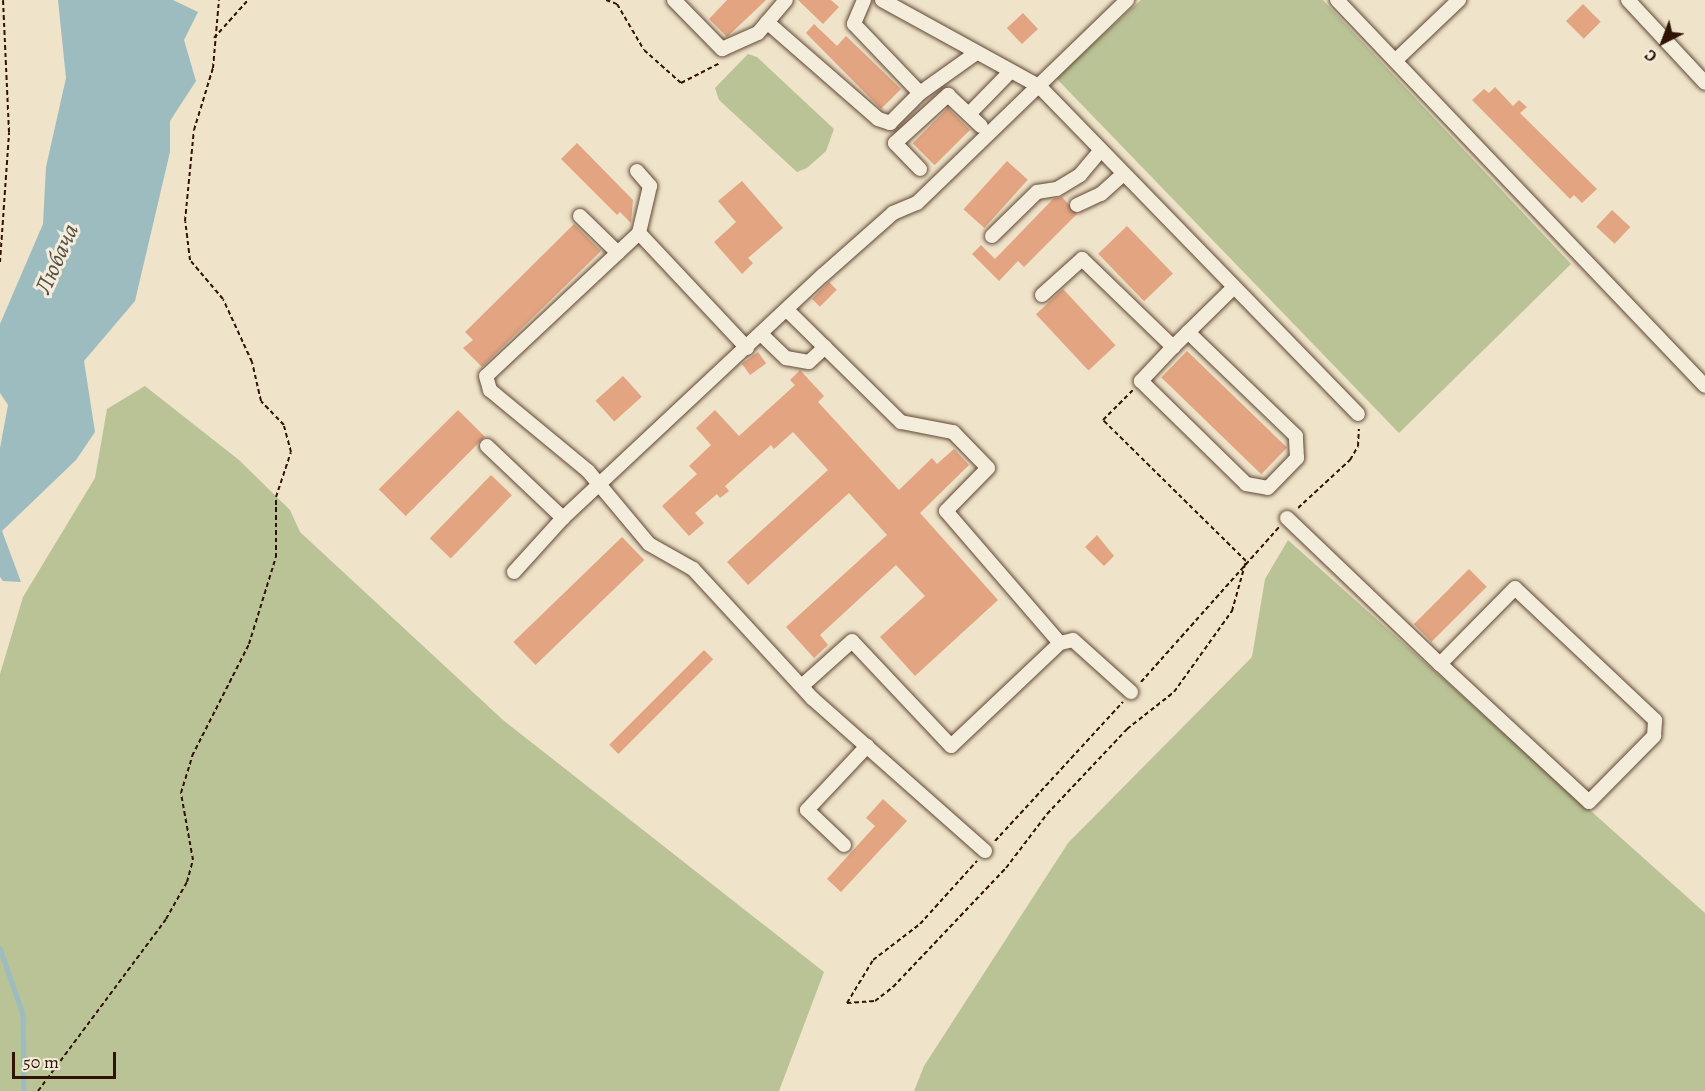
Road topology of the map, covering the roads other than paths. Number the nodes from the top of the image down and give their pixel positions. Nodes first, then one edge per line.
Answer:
1 (674, 0) edge
2 (786, 0) edge
3 (864, 0) edge
4 (882, 0) edge
5 (1127, 0) edge
6 (1337, 0) edge
7 (1459, 0) edge
8 (1628, 0) edge
9 (767, 22) junction
10 (976, 53) junction
11 (1397, 59) junction
12 (1011, 71) junction
13 (1705, 82) edge
14 (1040, 87) junction
15 (920, 93) junction
16 (970, 112) junction
17 (981, 126) dead end
18 (1100, 151) junction
19 (920, 169) dead end
20 (638, 171) dead end
21 (1123, 174) junction
22 (1077, 205) dead end
23 (580, 216) dead end
24 (639, 233) junction
25 (992, 237) dead end
26 (618, 253) junction
27 (1233, 288) junction
28 (1042, 296) dead end
29 (787, 310) junction
30 (1188, 332) junction
31 (761, 334) junction
32 (825, 347) junction
33 (1173, 347) junction
34 (747, 348) junction
35 (1705, 386) edge
36 (1358, 414) road end
37 (487, 446) dead end
38 (600, 487) junction
39 (563, 518) junction
40 (1287, 518) road end
41 (514, 572) dead end
42 (1060, 643) junction
43 (1440, 664) junction
44 (803, 685) junction
45 (1131, 692) road end
46 (867, 746) junction
47 (844, 845) dead end
48 (985, 851) road end

1 - 9 street
2 - 9 street
3 - 15 street
4 - 10 street
5 - 14 street
6 - 11 street
7 - 11 street
8 - 13 street
9 - 15 street
10 - 12 street
10 - 15 street
11 - 35 street
12 - 14 street
12 - 16 street
14 - 18 street
14 - 29 street
16 - 17 street
16 - 19 street
18 - 21 street
18 - 25 street
20 - 24 street
21 - 22 street
21 - 27 street
23 - 26 street
24 - 26 street
24 - 34 street
26 - 38 street
27 - 30 street
27 - 36 street
28 - 33 street
29 - 31 street
29 - 32 street
30 - 33 street
30 - 33 street
31 - 32 street
31 - 34 street
32 - 42 street
34 - 38 street
37 - 39 street
38 - 39 street
38 - 44 street
39 - 41 street
40 - 43 street
42 - 44 street
42 - 45 street
43 - 43 street
44 - 46 street
46 - 47 street
46 - 48 street

